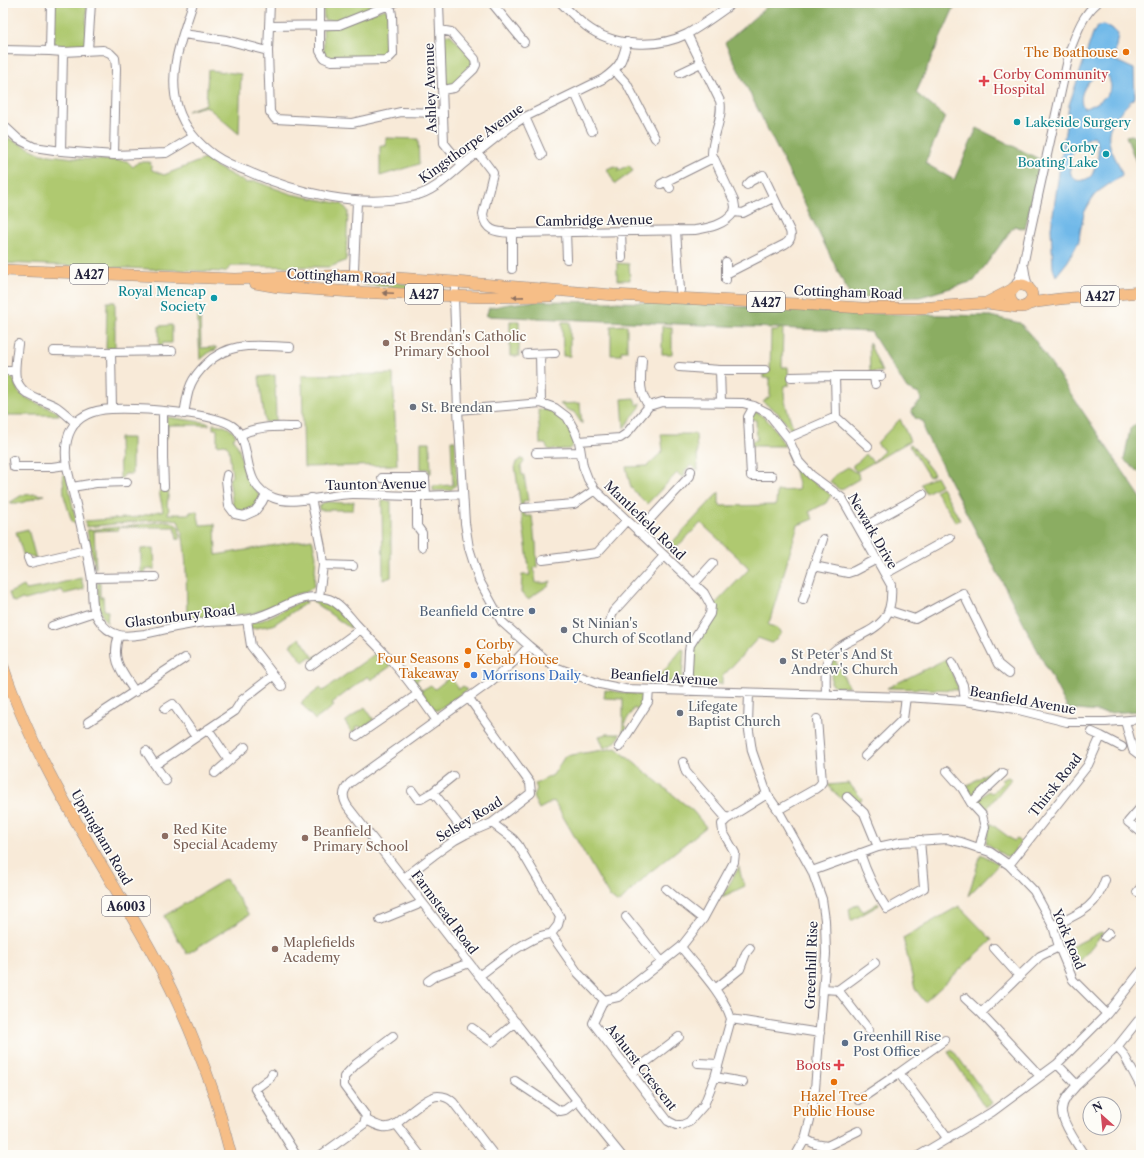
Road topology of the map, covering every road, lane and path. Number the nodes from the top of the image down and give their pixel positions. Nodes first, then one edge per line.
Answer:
1 (51, 3) edge
2 (91, 3) edge
3 (193, 3) edge
4 (270, 3) edge
5 (320, 3) edge
6 (392, 3) edge
7 (440, 3) edge
8 (492, 3) edge
9 (561, 3) edge
10 (733, 3) edge
11 (1097, 3) edge
12 (320, 25) junction
13 (269, 26) junction
14 (440, 30) junction
15 (183, 34) junction
16 (687, 34) junction
17 (524, 42) dead end
18 (627, 42) junction
19 (3, 50) edge
20 (88, 50) junction
21 (50, 51) junction
22 (268, 51) junction
23 (63, 52) junction
24 (701, 63) junction
25 (615, 71) junction
26 (680, 73) dead end
27 (442, 90) junction
28 (574, 93) junction
29 (443, 113) junction
30 (525, 117) junction
31 (4, 128) edge
32 (592, 131) dead end
33 (194, 137) junction
34 (655, 138) dead end
35 (61, 151) junction
36 (478, 153) junction
37 (114, 155) junction
38 (542, 155) dead end
39 (713, 158) junction
40 (462, 166) junction
41 (666, 184) dead end
42 (747, 185) dead end
43 (773, 198) junction
44 (357, 200) junction
45 (734, 212) junction
46 (676, 230) junction
47 (621, 231) junction
48 (566, 232) junction
49 (512, 233) junction
50 (622, 258) dead end
51 (567, 259) dead end
52 (726, 262) dead end
53 (1024, 265) junction
54 (512, 269) dead end
55 (3, 270) edge
56 (353, 276) junction
57 (235, 279) junction
58 (456, 282) junction
59 (1013, 288) junction
60 (1030, 289) junction
61 (680, 290) dead end
62 (353, 292) junction
63 (1141, 292) edge
64 (613, 295) junction
65 (454, 296) junction
66 (1059, 299) junction
67 (986, 304) junction
68 (1030, 304) junction
69 (1017, 307) junction
70 (18, 344) dead end
71 (290, 347) dead end
72 (54, 351) dead end
73 (172, 351) dead end
74 (111, 352) junction
75 (555, 353) dead end
76 (527, 354) dead end
77 (540, 354) junction
78 (642, 360) dead end
79 (679, 368) dead end
80 (720, 370) junction
81 (3, 371) edge
82 (15, 371) junction
83 (762, 372) dead end
84 (835, 376) junction
85 (791, 377) dead end
86 (877, 378) dead end
87 (721, 402) junction
88 (540, 403) junction
89 (649, 406) junction
90 (754, 406) junction
91 (112, 409) junction
92 (458, 410) junction
93 (163, 411) junction
94 (184, 414) junction
95 (836, 417) junction
96 (76, 423) junction
97 (297, 427) dead end
98 (240, 435) junction
99 (788, 438) junction
100 (579, 441) junction
101 (868, 446) dead end
102 (540, 451) dead end
103 (580, 452) junction
104 (13, 460) dead end
105 (66, 465) junction
106 (691, 471) dead end
107 (227, 475) dead end
108 (772, 476) dead end
109 (382, 478) dead end
110 (127, 482) dead end
111 (164, 486) dead end
112 (72, 487) junction
113 (595, 490) junction
114 (266, 494) junction
115 (463, 494) junction
116 (923, 494) dead end
117 (421, 496) junction
118 (311, 498) junction
119 (524, 508) dead end
120 (627, 520) junction
121 (860, 529) junction
122 (638, 532) junction
123 (950, 538) dead end
124 (823, 539) dead end
125 (422, 547) dead end
126 (86, 550) junction
127 (664, 556) junction
128 (28, 558) dead end
129 (877, 559) junction
130 (543, 560) dead end
131 (323, 565) junction
132 (353, 566) dead end
133 (708, 566) dead end
134 (814, 566) junction
135 (885, 574) junction
136 (155, 577) dead end
137 (92, 578) junction
138 (694, 584) junction
139 (319, 597) junction
140 (807, 597) dead end
141 (890, 611) junction
142 (94, 612) junction
143 (246, 620) junction
144 (609, 624) dead end
145 (57, 628) dead end
146 (361, 629) junction
147 (119, 635) junction
148 (528, 646) junction
149 (180, 659) dead end
150 (952, 662) dead end
151 (3, 666) edge
152 (310, 666) dead end
153 (1009, 673) dead end
154 (274, 675) junction
155 (282, 686) dead end
156 (650, 690) junction
157 (135, 692) junction
158 (688, 692) junction
159 (749, 693) junction
160 (418, 694) junction
161 (826, 694) junction
162 (468, 697) junction
163 (906, 697) junction
164 (181, 698) dead end
165 (965, 701) junction
166 (173, 704) junction
167 (165, 709) dead end
168 (89, 719) dead end
169 (1141, 719) edge
170 (437, 721) junction
171 (1125, 721) junction
172 (815, 724) dead end
173 (208, 729) junction
174 (359, 732) dead end
175 (1092, 732) dead end
176 (1101, 736) junction
177 (196, 737) junction
178 (623, 744) dead end
179 (245, 747) dead end
180 (1122, 747) dead end
181 (146, 751) dead end
182 (865, 756) dead end
183 (1141, 756) edge
184 (229, 760) junction
185 (683, 762) dead end
186 (155, 765) junction
187 (947, 771) dead end
188 (215, 773) dead end
189 (1003, 773) dead end
190 (453, 776) dead end
191 (166, 782) dead end
192 (412, 791) dead end
193 (433, 792) junction
194 (767, 794) junction
195 (848, 797) dead end
196 (971, 803) junction
197 (1141, 807) edge
198 (778, 810) junction
199 (728, 819) junction
200 (492, 822) junction
201 (1141, 832) edge
202 (466, 834) junction
203 (920, 840) junction
204 (878, 847) junction
205 (979, 849) junction
206 (860, 853) junction
207 (1009, 864) junction
208 (812, 871) junction
209 (404, 878) junction
210 (1105, 880) dead end
211 (666, 889) dead end
212 (421, 901) junction
213 (626, 917) dead end
214 (703, 919) junction
215 (380, 920) dead end
216 (1053, 926) junction
217 (551, 934) junction
218 (680, 947) junction
219 (1059, 947) junction
220 (750, 948) dead end
221 (994, 948) dead end
222 (662, 962) junction
223 (469, 963) junction
224 (875, 966) dead end
225 (1141, 971) edge
226 (479, 976) junction
227 (1020, 977) junction
228 (428, 981) dead end
229 (824, 989) junction
230 (714, 990) junction
231 (838, 990) junction
232 (966, 998) dead end
233 (604, 1000) junction
234 (981, 1013) junction
235 (1106, 1014) junction
236 (1141, 1017) edge
237 (731, 1019) junction
238 (516, 1022) junction
239 (472, 1028) dead end
240 (869, 1030) dead end
241 (820, 1033) junction
242 (393, 1036) dead end
243 (679, 1037) dead end
244 (943, 1044) dead end
245 (1117, 1047) junction
246 (698, 1063) dead end
247 (718, 1064) junction
248 (1057, 1064) junction
249 (632, 1073) junction
250 (899, 1073) junction
251 (272, 1074) dead end
252 (1040, 1076) junction
253 (715, 1077) junction
254 (516, 1081) dead end
255 (743, 1082) dead end
256 (1077, 1085) junction
257 (1141, 1087) edge
258 (859, 1100) dead end
259 (577, 1101) junction
260 (366, 1120) junction
261 (396, 1124) junction
262 (853, 1131) dead end
263 (805, 1138) junction
264 (948, 1139) junction
265 (615, 1148) junction
266 (231, 1155) edge
267 (296, 1155) edge
268 (320, 1155) edge
269 (420, 1155) edge
270 (494, 1155) edge
271 (606, 1155) edge
272 (621, 1155) edge
273 (796, 1155) edge
274 (920, 1155) edge
275 (1084, 1155) edge

1 - 21 street
2 - 20 street
3 - 15 street, Kingsthorpe Avenue
4 - 13 street
5 - 12 street
6 - 12 street
6 - 12 street
7 - 14 street, Ashley Avenue
8 - 17 street
9 - 18 street
10 - 16 street
11 - 53 street
12 - 13 street
13 - 22 street
14 - 27 street, Ashley Avenue
14 - 27 street
15 - 22 street
15 - 33 street, Kingsthorpe Avenue
16 - 18 street
16 - 24 street
18 - 25 street
19 - 21 street
20 - 23 street
20 - 37 street
21 - 23 street
22 - 29 street
23 - 35 street
24 - 26 street
24 - 39 street
25 - 28 street, Kingsthorpe Avenue
25 - 34 street
27 - 29 street, Ashley Avenue
28 - 30 street, Kingsthorpe Avenue
28 - 32 street
29 - 40 street, Ashley Avenue
30 - 36 street, Kingsthorpe Avenue
30 - 38 street
31 - 35 street
33 - 37 street
33 - 44 street, Kingsthorpe Avenue
35 - 37 street
36 - 40 street, Kingsthorpe Avenue
36 - 49 street, Cambridge Avenue
39 - 41 street
39 - 45 street
40 - 44 street, Kingsthorpe Avenue
42 - 43 street
43 - 45 street, Cambridge Avenue
43 - 52 street
44 - 56 street
45 - 46 street, Cambridge Avenue
46 - 47 street, Cambridge Avenue
46 - 61 street
47 - 48 street, Cambridge Avenue
47 - 50 street
48 - 49 street, Cambridge Avenue
48 - 51 street
49 - 54 street
53 - 59 street
53 - 60 street
55 - 57 highway, Cottingham Road / A427
56 - 57 highway, Cottingham Road / A427
56 - 58 highway, Cottingham Road / A427
56 - 62 street
57 - 62 highway, Cottingham Road / A427
58 - 64 highway, Cottingham Road / A427
58 - 65 street, Beanfield Avenue
59 - 60 highway, A427
59 - 67 highway, Cottingham Road / A427
59 - 69 highway
60 - 66 highway, A427
60 - 68 highway
65 -> 62 highway, Cottingham Road / A427
63 - 66 highway, A427
64 -> 65 highway, Cottingham Road / A427
64 - 67 highway, Cottingham Road / A427
65 - 92 street, Beanfield Avenue
66 - 68 highway, A427
67 - 69 highway, Cottingham Road / A427
68 - 69 highway, A427
70 - 82 street
71 - 94 street
72 - 74 street
73 - 74 street
74 - 91 street
75 - 77 street
76 - 77 street
77 - 88 street
78 - 89 street
79 - 80 street
80 - 83 street
80 - 87 street
81 - 82 street
82 - 96 street
84 - 85 street
84 - 86 street
84 - 95 street
87 - 89 street, Newark Drive
87 - 90 street, Newark Drive
88 - 92 street, Mantlefield Road
88 - 100 street, Mantlefield Road
89 - 100 street
90 - 99 street, Newark Drive
90 - 108 street
91 - 93 street
91 - 96 street
92 - 115 street, Beanfield Avenue
93 - 94 street
93 - 111 street
94 - 98 street
95 - 99 street
95 - 101 street
96 - 105 street
97 - 98 street
98 - 114 street
99 - 121 street, Newark Drive
100 - 103 street, Mantlefield Road
102 - 103 street
103 - 113 street, Mantlefield Road
104 - 105 street
105 - 112 street
106 - 122 street
107 - 114 street
109 - 117 street
110 - 112 street
112 - 126 street
113 - 119 street
113 - 120 street, Mantlefield Road
114 - 118 street, Taunton Avenue
115 - 117 street, Taunton Avenue
115 - 148 street, Beanfield Avenue
116 - 121 street
117 - 118 street, Taunton Avenue
117 - 125 street
118 - 131 street
120 - 122 street, Mantlefield Road
120 - 130 street
121 - 129 street, Newark Drive
122 - 127 street, Mantlefield Road
123 - 135 street
124 - 134 street
126 - 128 street
126 - 137 street
127 - 138 street, Mantlefield Road
127 - 144 street
129 - 134 street
129 - 135 street, Newark Drive
131 - 132 street
131 - 139 street
133 - 138 street
134 - 140 street
135 - 141 street, Newark Drive
136 - 137 street
137 - 142 street
138 - 158 street, Mantlefield Road
139 - 143 street, Glastonbury Road
139 - 146 street, Glastonbury Road
141 - 153 street
141 - 161 street
142 - 145 street
142 - 147 street, Glastonbury Road
143 - 147 street, Glastonbury Road
143 - 154 street
146 - 152 street
146 - 160 street, Glastonbury Road
147 - 157 street
148 - 156 street, Beanfield Avenue
148 - 162 street, Farmstead Road
149 - 157 street
150 - 165 street
151 - 266 highway, Uppingham Road / A6003
154 - 155 street
154 - 173 street
156 - 158 street, Beanfield Avenue
156 - 178 street
157 - 168 street
158 - 159 street, Beanfield Avenue
159 - 161 street, Beanfield Avenue
159 - 194 street, Greenhill Rise
160 - 170 street, Glastonbury Road
160 - 174 street
161 - 163 street, Beanfield Avenue
162 - 170 street, Farmstead Road
162 - 200 street, Selsey Road
163 - 165 street, Beanfield Avenue
163 - 182 street
164 - 166 street
165 - 171 street, Beanfield Avenue
166 - 167 street
166 - 177 street
169 - 171 street, Beanfield Avenue
170 - 209 street, Farmstead Road
171 - 183 street
172 - 198 street
173 - 177 street
173 - 184 street
175 - 176 street
176 - 180 street
176 - 207 street, Thirsk Road
177 - 186 street
179 - 184 street
181 - 186 street
184 - 188 street
185 - 199 street
186 - 191 street
187 - 196 street
189 - 196 street
190 - 193 street
192 - 193 street
193 - 202 street
194 - 198 street, Greenhill Rise
194 - 199 street
195 - 204 street
196 - 205 street
197 - 201 street
198 - 208 street, Greenhill Rise
199 - 214 street
200 - 202 street, Selsey Road
200 - 217 street
202 - 209 street, Selsey Road
203 - 204 street, York Road
203 - 205 street, York Road
203 - 206 street
204 - 206 street, York Road
205 - 207 street, York Road
206 - 208 street, York Road
207 - 216 street, York Road
208 - 229 street, Greenhill Rise
209 - 212 street, Farmstead Road
210 - 216 street
211 - 214 street
212 - 215 street
212 - 223 street, Farmstead Road
213 - 222 street
214 - 218 street
216 - 219 street, York Road
217 - 226 street
217 - 233 street
218 - 222 street
218 - 230 street
219 - 227 street
219 - 235 street, York Road
220 - 230 street
221 - 227 street
222 - 233 street
223 - 226 street, Farmstead Road
223 - 228 street
224 - 231 street
225 - 235 street
226 - 238 street, Farmstead Road
227 - 234 street
229 - 231 street
229 - 241 street, Greenhill Rise
230 - 237 street
231 - 240 street
232 - 234 street
233 - 249 street, Ashurst Crescent
234 - 252 street
235 - 248 street
236 - 245 street
237 - 241 street
237 - 247 street, Ashurst Crescent
238 - 239 street
238 - 259 street, Farmstead Road
241 - 263 street, Greenhill Rise
242 - 260 street
243 - 249 street
244 - 250 street
245 - 256 street
245 - 257 street
246 - 247 street
247 - 253 street, Ashurst Crescent
248 - 252 street
248 - 256 street
249 - 253 street, Ashurst Crescent
250 - 258 street
250 - 264 street
251 - 267 street
252 - 264 street
253 - 255 street
254 - 259 street
256 - 275 street
259 - 265 street, Farmstead Road
260 - 261 street
260 - 268 street
261 - 269 street
261 - 270 street
262 - 263 street
263 - 273 street, Greenhill Rise
264 - 274 street
265 - 271 street
265 - 272 street, Farmstead Road

